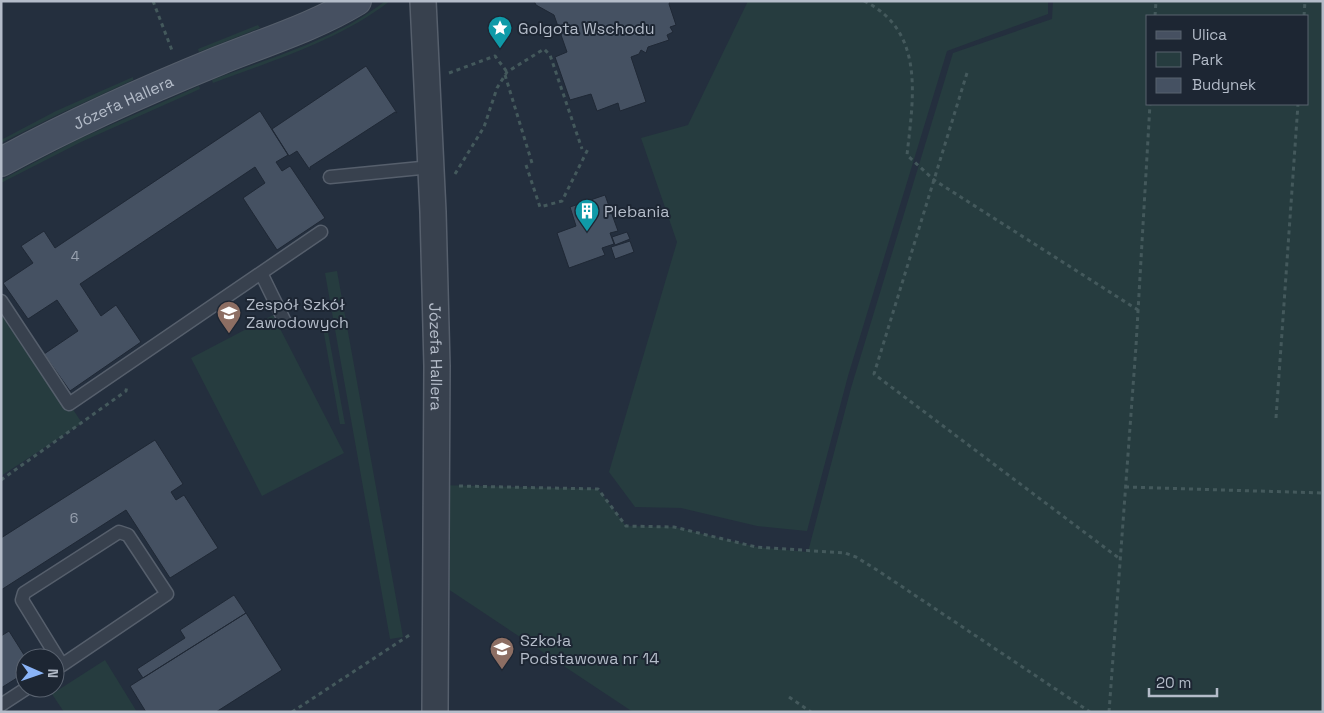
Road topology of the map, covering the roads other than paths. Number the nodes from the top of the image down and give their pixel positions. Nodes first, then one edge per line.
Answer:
1 (357, 1) edge
2 (424, 1) edge
3 (1, 162) edge
4 (443, 171) junction
5 (330, 177) dead end
6 (321, 232) dead end
7 (261, 273) junction
8 (1, 302) edge
9 (284, 320) dead end
10 (58, 667) edge
11 (15, 696) edge
12 (1, 705) edge
13 (435, 712) edge

1 - 3 main road, Józefa Hallera
2 - 4 street, Józefa Hallera
4 - 5 lane
4 - 13 street, Józefa Hallera
6 - 7 lane
7 - 8 lane
7 - 9 lane
10 - 10 lane
11 - 12 lane

